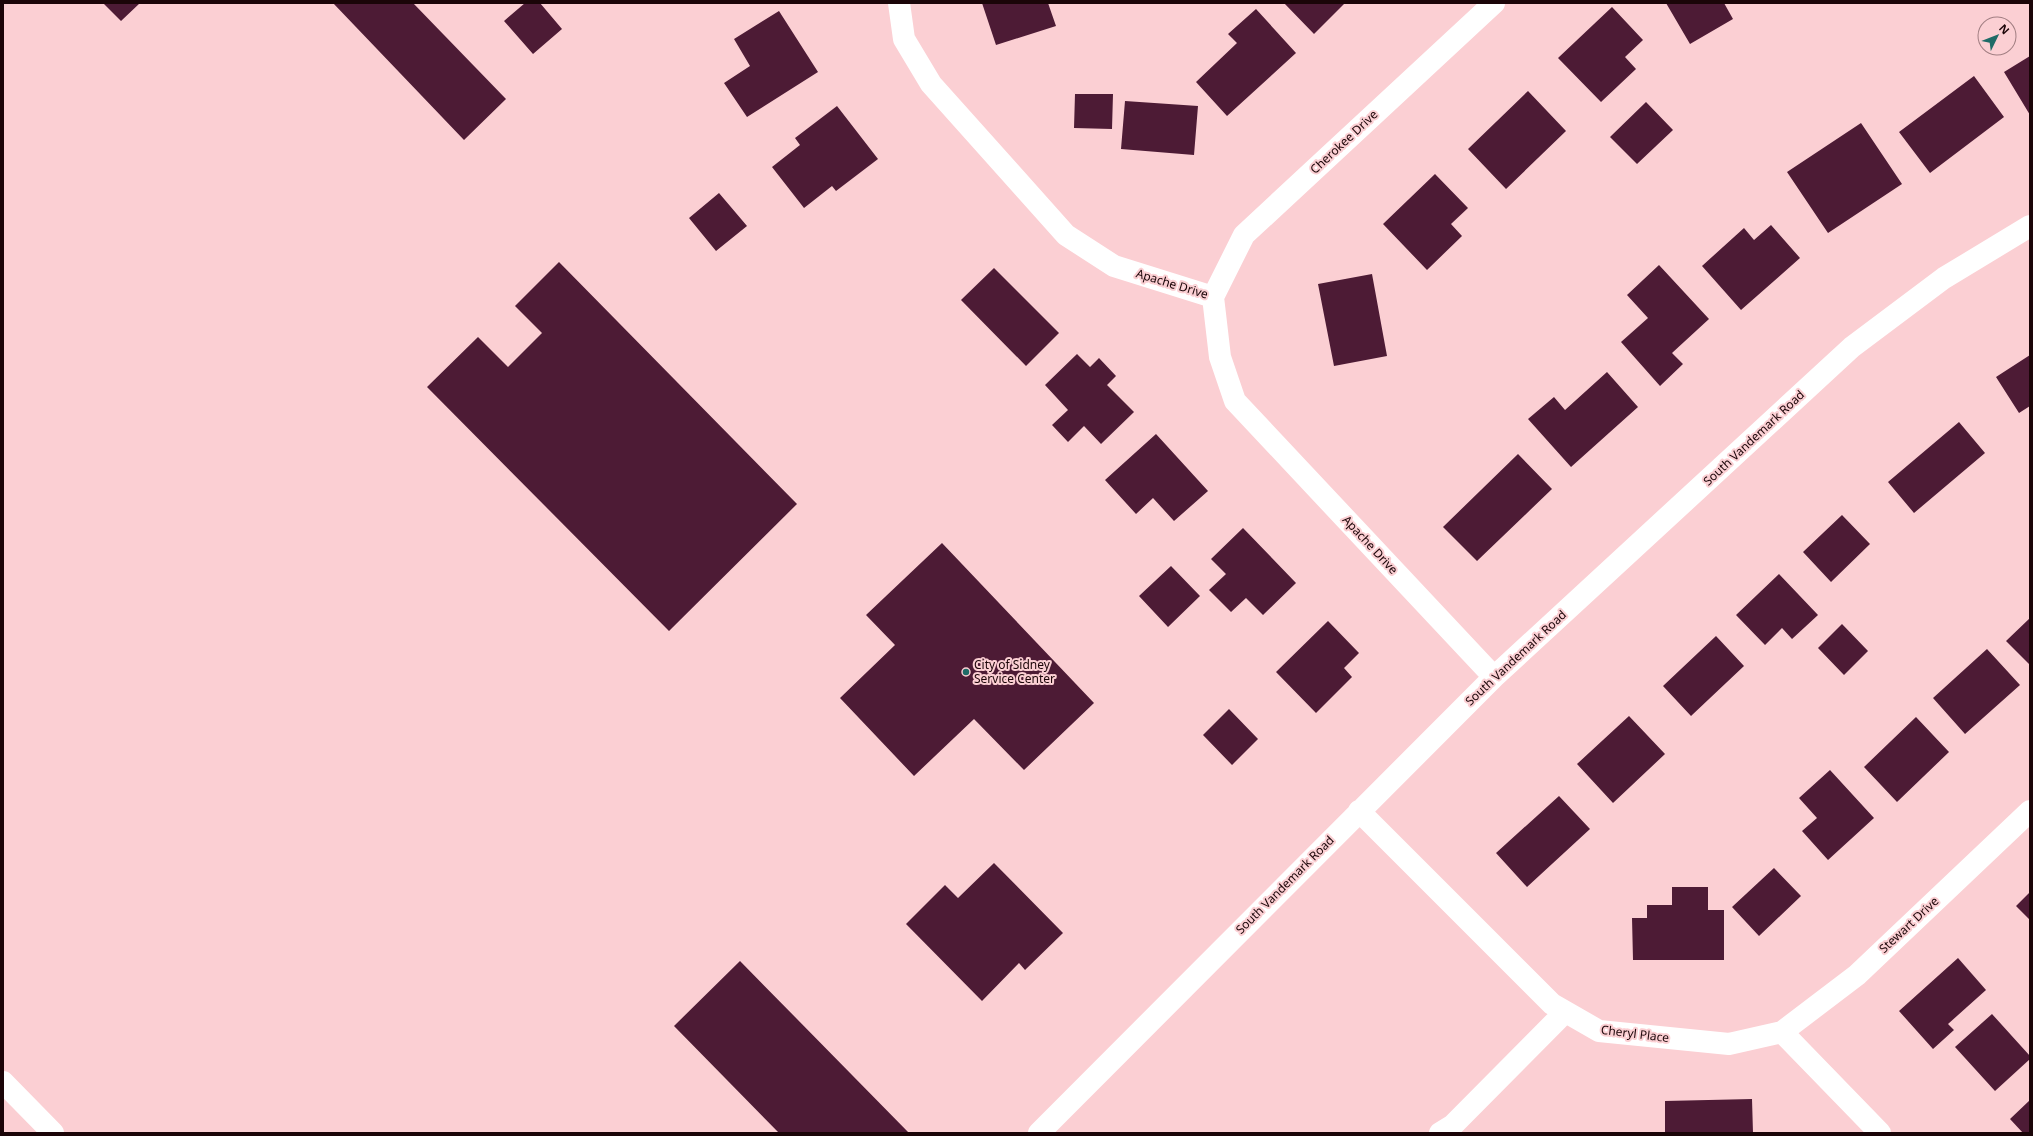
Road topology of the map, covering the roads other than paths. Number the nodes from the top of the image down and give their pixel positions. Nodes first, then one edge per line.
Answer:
1 (899, 3) edge
2 (1494, 3) edge
3 (2030, 226) edge
4 (1213, 297) junction
5 (1494, 677) junction
6 (1359, 811) junction
7 (2030, 811) edge
8 (1565, 1012) junction
9 (1782, 1032) junction
10 (3, 1082) edge
11 (1451, 1130) edge
12 (53, 1133) edge
13 (1039, 1133) edge
14 (1880, 1133) edge

1 - 4 street, Apache Drive
2 - 4 street, Cherokee Drive
3 - 5 street, South Vandemark Road
4 - 5 street, Apache Drive
5 - 6 street, South Vandemark Road
6 - 8 street, Cheryl Place
6 - 13 street, South Vandemark Road
7 - 9 street, Stewart Drive
8 - 9 street, Cheryl Place
8 - 11 street
9 - 14 street
10 - 12 street

